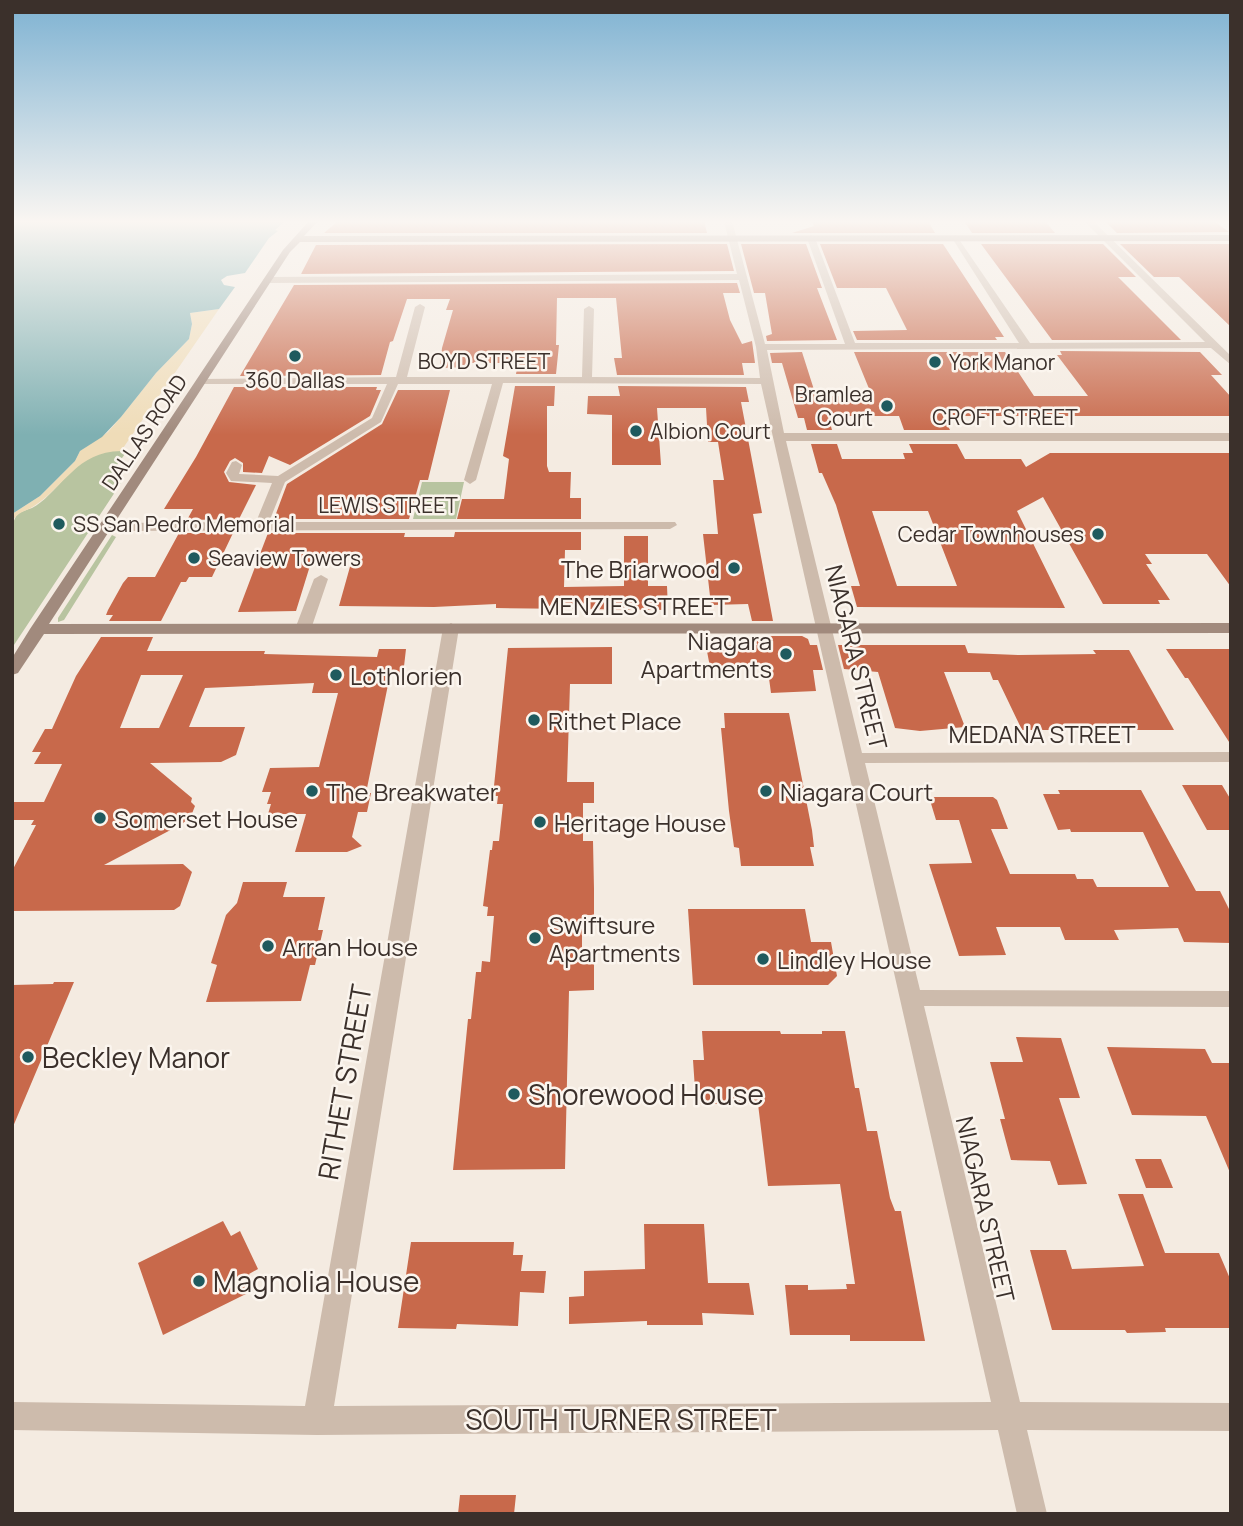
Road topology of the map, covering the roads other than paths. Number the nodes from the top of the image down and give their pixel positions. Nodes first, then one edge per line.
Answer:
1 (260, 292) edge
2 (747, 292) edge
3 (831, 292) edge
4 (991, 292) edge
5 (1161, 292) edge
6 (420, 307) dead end
7 (589, 309) dead end
8 (1026, 345) junction
9 (1216, 345) junction
10 (761, 347) junction
11 (851, 347) junction
12 (1231, 362) edge
13 (587, 379) junction
14 (397, 380) junction
15 (766, 381) junction
16 (203, 382) junction
17 (498, 382) junction
18 (780, 437) junction
19 (1231, 437) edge
20 (236, 465) dead end
21 (280, 480) junction
22 (470, 480) dead end
23 (670, 525) dead end
24 (261, 526) junction
25 (106, 527) junction
26 (321, 579) dead end
27 (822, 627) junction
28 (451, 628) junction
29 (1231, 628) edge
30 (38, 629) junction
31 (303, 629) junction
32 (12, 670) edge
33 (1231, 757) edge
34 (854, 758) junction
35 (910, 998) junction
36 (1231, 999) edge
37 (12, 1416) edge
38 (1008, 1416) junction
39 (1231, 1418) edge
40 (317, 1421) junction
41 (1032, 1514) edge

1 - 16 street, DALLAS ROAD
2 - 10 street, NIAGARA STREET
3 - 11 street
4 - 8 street
5 - 9 street
6 - 14 street
7 - 13 street
8 - 9 street
8 - 11 street
9 - 12 street
10 - 11 street
10 - 15 street, NIAGARA STREET
13 - 15 street, BOYD STREET
13 - 17 street, BOYD STREET
14 - 16 street, BOYD STREET
14 - 17 street, BOYD STREET
14 - 21 street
15 - 18 street, NIAGARA STREET
16 - 25 street, DALLAS ROAD
17 - 22 street
18 - 19 street, CROFT STREET
18 - 27 street, NIAGARA STREET
20 - 21 street
21 - 24 street
23 - 24 street, LEWIS STREET
24 - 25 street, LEWIS STREET
25 - 30 street, DALLAS ROAD
26 - 31 street
27 - 28 street, MENZIES STREET
27 - 29 street, MENZIES STREET
27 - 34 street, NIAGARA STREET
28 - 31 street, MENZIES STREET
28 - 40 street, RITHET STREET
30 - 31 street, MENZIES STREET
30 - 32 street, DALLAS ROAD
33 - 34 street, MEDANA STREET
34 - 35 street, NIAGARA STREET
35 - 36 street
35 - 38 street, NIAGARA STREET
37 - 40 street, SOUTH TURNER STREET
38 - 39 street, SOUTH TURNER STREET
38 - 40 street, SOUTH TURNER STREET
38 - 41 street, NIAGARA STREET

